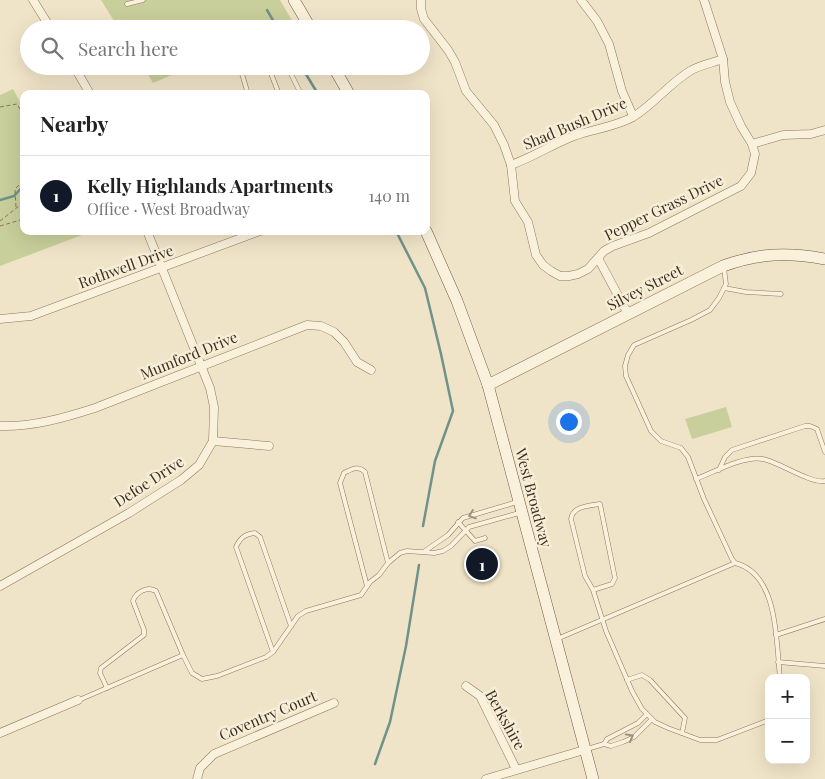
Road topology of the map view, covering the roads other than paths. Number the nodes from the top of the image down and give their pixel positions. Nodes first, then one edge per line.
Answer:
1 (33, 0) edge
2 (143, 0) edge
3 (294, 0) edge
4 (421, 0) edge
5 (581, 0) edge
6 (704, 0) edge
7 (127, 4) dead end
8 (45, 20) edge
9 (306, 20) edge
10 (425, 20) edge
11 (430, 27) edge
12 (723, 59) junction
13 (79, 75) edge
14 (242, 75) edge
15 (272, 75) edge
16 (291, 75) edge
17 (338, 75) edge
18 (88, 90) edge
19 (247, 90) edge
20 (277, 90) edge
21 (298, 90) edge
22 (347, 90) edge
23 (633, 116) junction
24 (825, 130) edge
25 (752, 144) junction
26 (511, 165) junction
27 (149, 235) edge
28 (249, 235) edge
29 (428, 235) edge
30 (598, 258) junction
31 (825, 259) edge
32 (724, 266) junction
33 (162, 268) junction
34 (724, 288) junction
35 (780, 294) dead end
36 (628, 314) junction
37 (0, 319) edge
38 (201, 366) junction
39 (371, 370) dead end
40 (488, 385) junction
41 (0, 426) edge
42 (214, 441) junction
43 (269, 446) dead end
44 (825, 452) edge
45 (719, 470) junction
46 (696, 479) junction
47 (825, 481) edge
48 (520, 507) junction
49 (458, 522) junction
50 (465, 530) junction
51 (485, 538) dead end
52 (425, 551) junction
53 (388, 563) junction
54 (735, 563) junction
55 (0, 586) edge
56 (367, 587) junction
57 (593, 590) junction
58 (825, 619) edge
59 (601, 620) junction
60 (291, 626) junction
61 (776, 635) junction
62 (555, 640) junction
63 (274, 652) junction
64 (183, 655) junction
65 (778, 662) junction
66 (825, 666) edge
67 (780, 674) edge
68 (627, 680) junction
69 (466, 686) dead end
70 (106, 688) junction
71 (78, 700) joint
72 (334, 703) dead end
73 (647, 714) junction
74 (652, 719) junction
75 (765, 722) edge
76 (0, 732) edge
77 (682, 733) junction
78 (604, 744) junction
79 (584, 750) junction
80 (516, 769) junction
81 (197, 779) edge
82 (486, 779) edge
83 (592, 779) edge

1 - 8 street
2 - 7 lane
3 - 9 main road
4 - 10 street
5 - 23 street
6 - 12 street
11 - 26 street
12 - 23 street, Shad Bush Drive
12 - 25 street
13 - 18 street
14 - 19 lane
15 - 20 lane
16 - 21 lane
17 - 22 main road
23 - 26 street, Shad Bush Drive
24 - 25 street
25 - 30 street, Pepper Grass Drive
26 - 30 street, Pepper Grass Drive
27 - 33 street
28 - 33 street, Rothwell Drive
29 - 40 main road, West Broadway
30 - 36 street
31 - 32 main road, Silvey Street
32 - 34 lane
32 - 36 main road, Silvey Street
33 - 37 street, Rothwell Drive
33 - 38 street
34 - 35 lane
34 - 46 lane
36 - 40 main road, Silvey Street
38 - 39 street, Mumford Drive
38 - 41 street, Mumford Drive
38 - 42 street
40 - 48 main road, West Broadway
42 - 43 street
42 - 55 street, Defoe Drive
44 - 45 lane
45 - 46 lane
45 - 47 lane
46 - 54 lane
48 -> 49 lane
48 - 50 lane
48 - 62 main road, West Broadway
49 - 50 lane
49 - 52 lane
50 - 51 lane
50 - 52 lane
52 - 53 lane
53 - 56 lane
53 - 56 lane
54 - 59 lane
54 - 61 lane
56 - 60 lane
57 - 57 lane
57 - 59 lane
58 - 61 lane
59 - 62 lane
59 - 68 lane
60 - 63 lane
60 - 63 lane
61 - 65 lane
62 - 79 main road, West Broadway
63 - 64 lane
64 - 70 lane
64 - 70 lane
65 - 66 lane
65 - 67 lane
68 - 73 lane
68 - 77 lane
69 - 80 street, Berkshire
70 - 71 lane
71 - 76 street
72 - 81 street, Coventry Court
73 - 74 lane
73 - 78 lane
74 - 77 lane
78 -> 74 lane
75 - 77 lane
78 - 79 lane
79 - 80 street
79 - 83 main road, West Broadway
80 - 82 street

